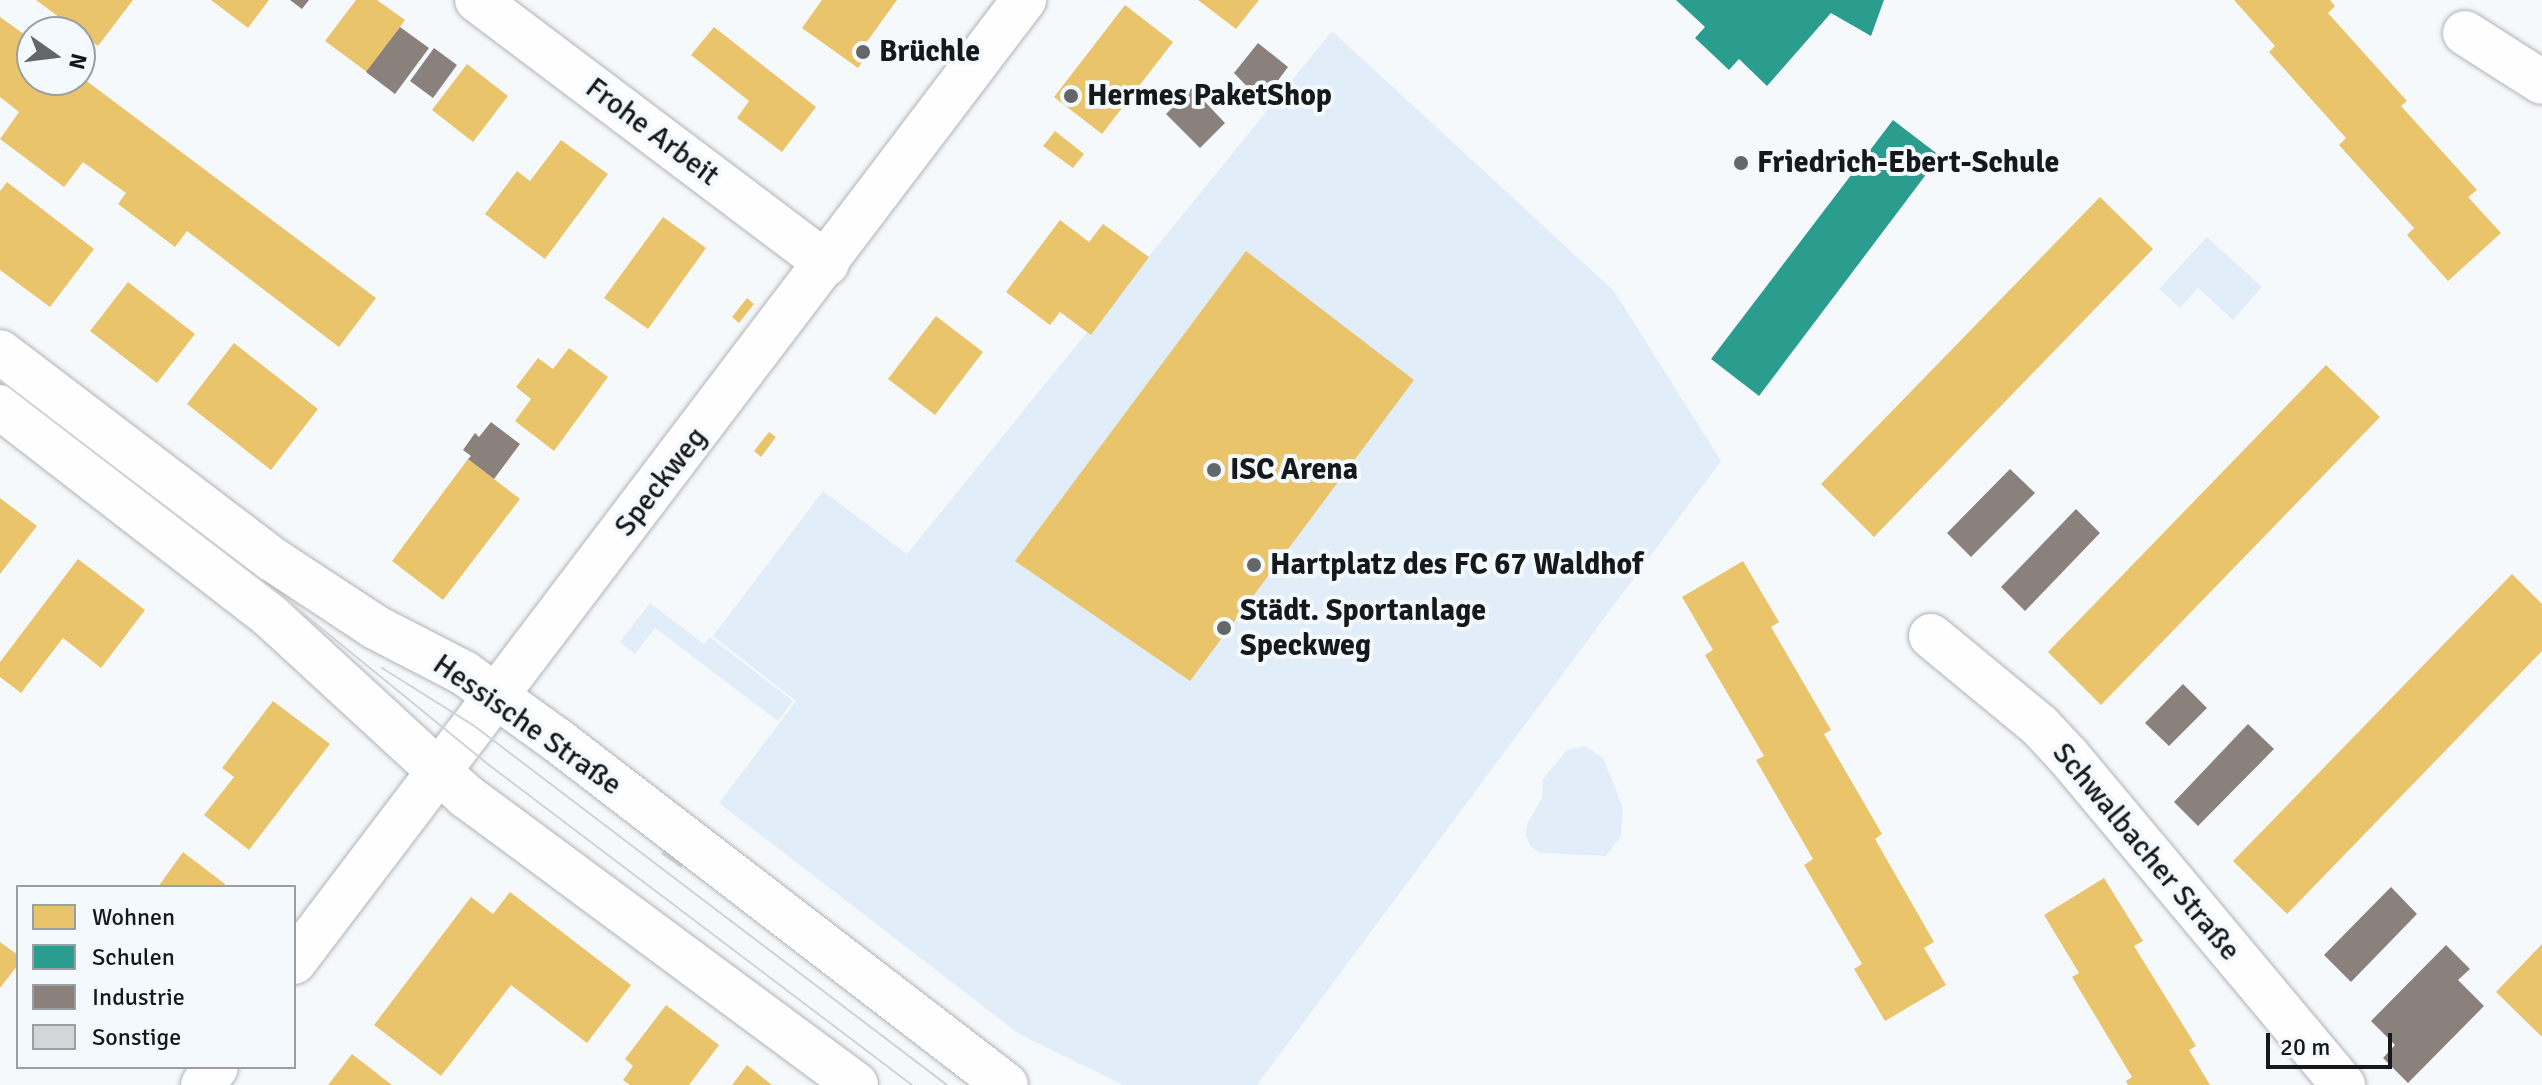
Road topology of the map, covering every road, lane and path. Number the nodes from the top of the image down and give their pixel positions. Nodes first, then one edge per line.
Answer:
1 (477, 0) edge
2 (1024, 0) edge
3 (2465, 33) dead end
4 (2542, 82) edge
5 (827, 264) junction
6 (0, 352) edge
7 (0, 407) edge
8 (1931, 636) dead end
9 (494, 695) junction
10 (438, 770) junction
11 (296, 959) edge
12 (856, 1085) edge
13 (1006, 1085) edge
14 (2343, 1085) edge

1 - 5 street, Frohe Arbeit
2 - 5 street, Speckweg
3 - 4 street
5 - 9 street, Speckweg
6 - 9 street, Hessische Straße
7 - 10 street
8 - 14 street, Schwalbacher Straße
9 - 10 street, Speckweg
9 - 13 street, Hessische Straße
10 - 11 street, Speckweg
10 - 12 street

